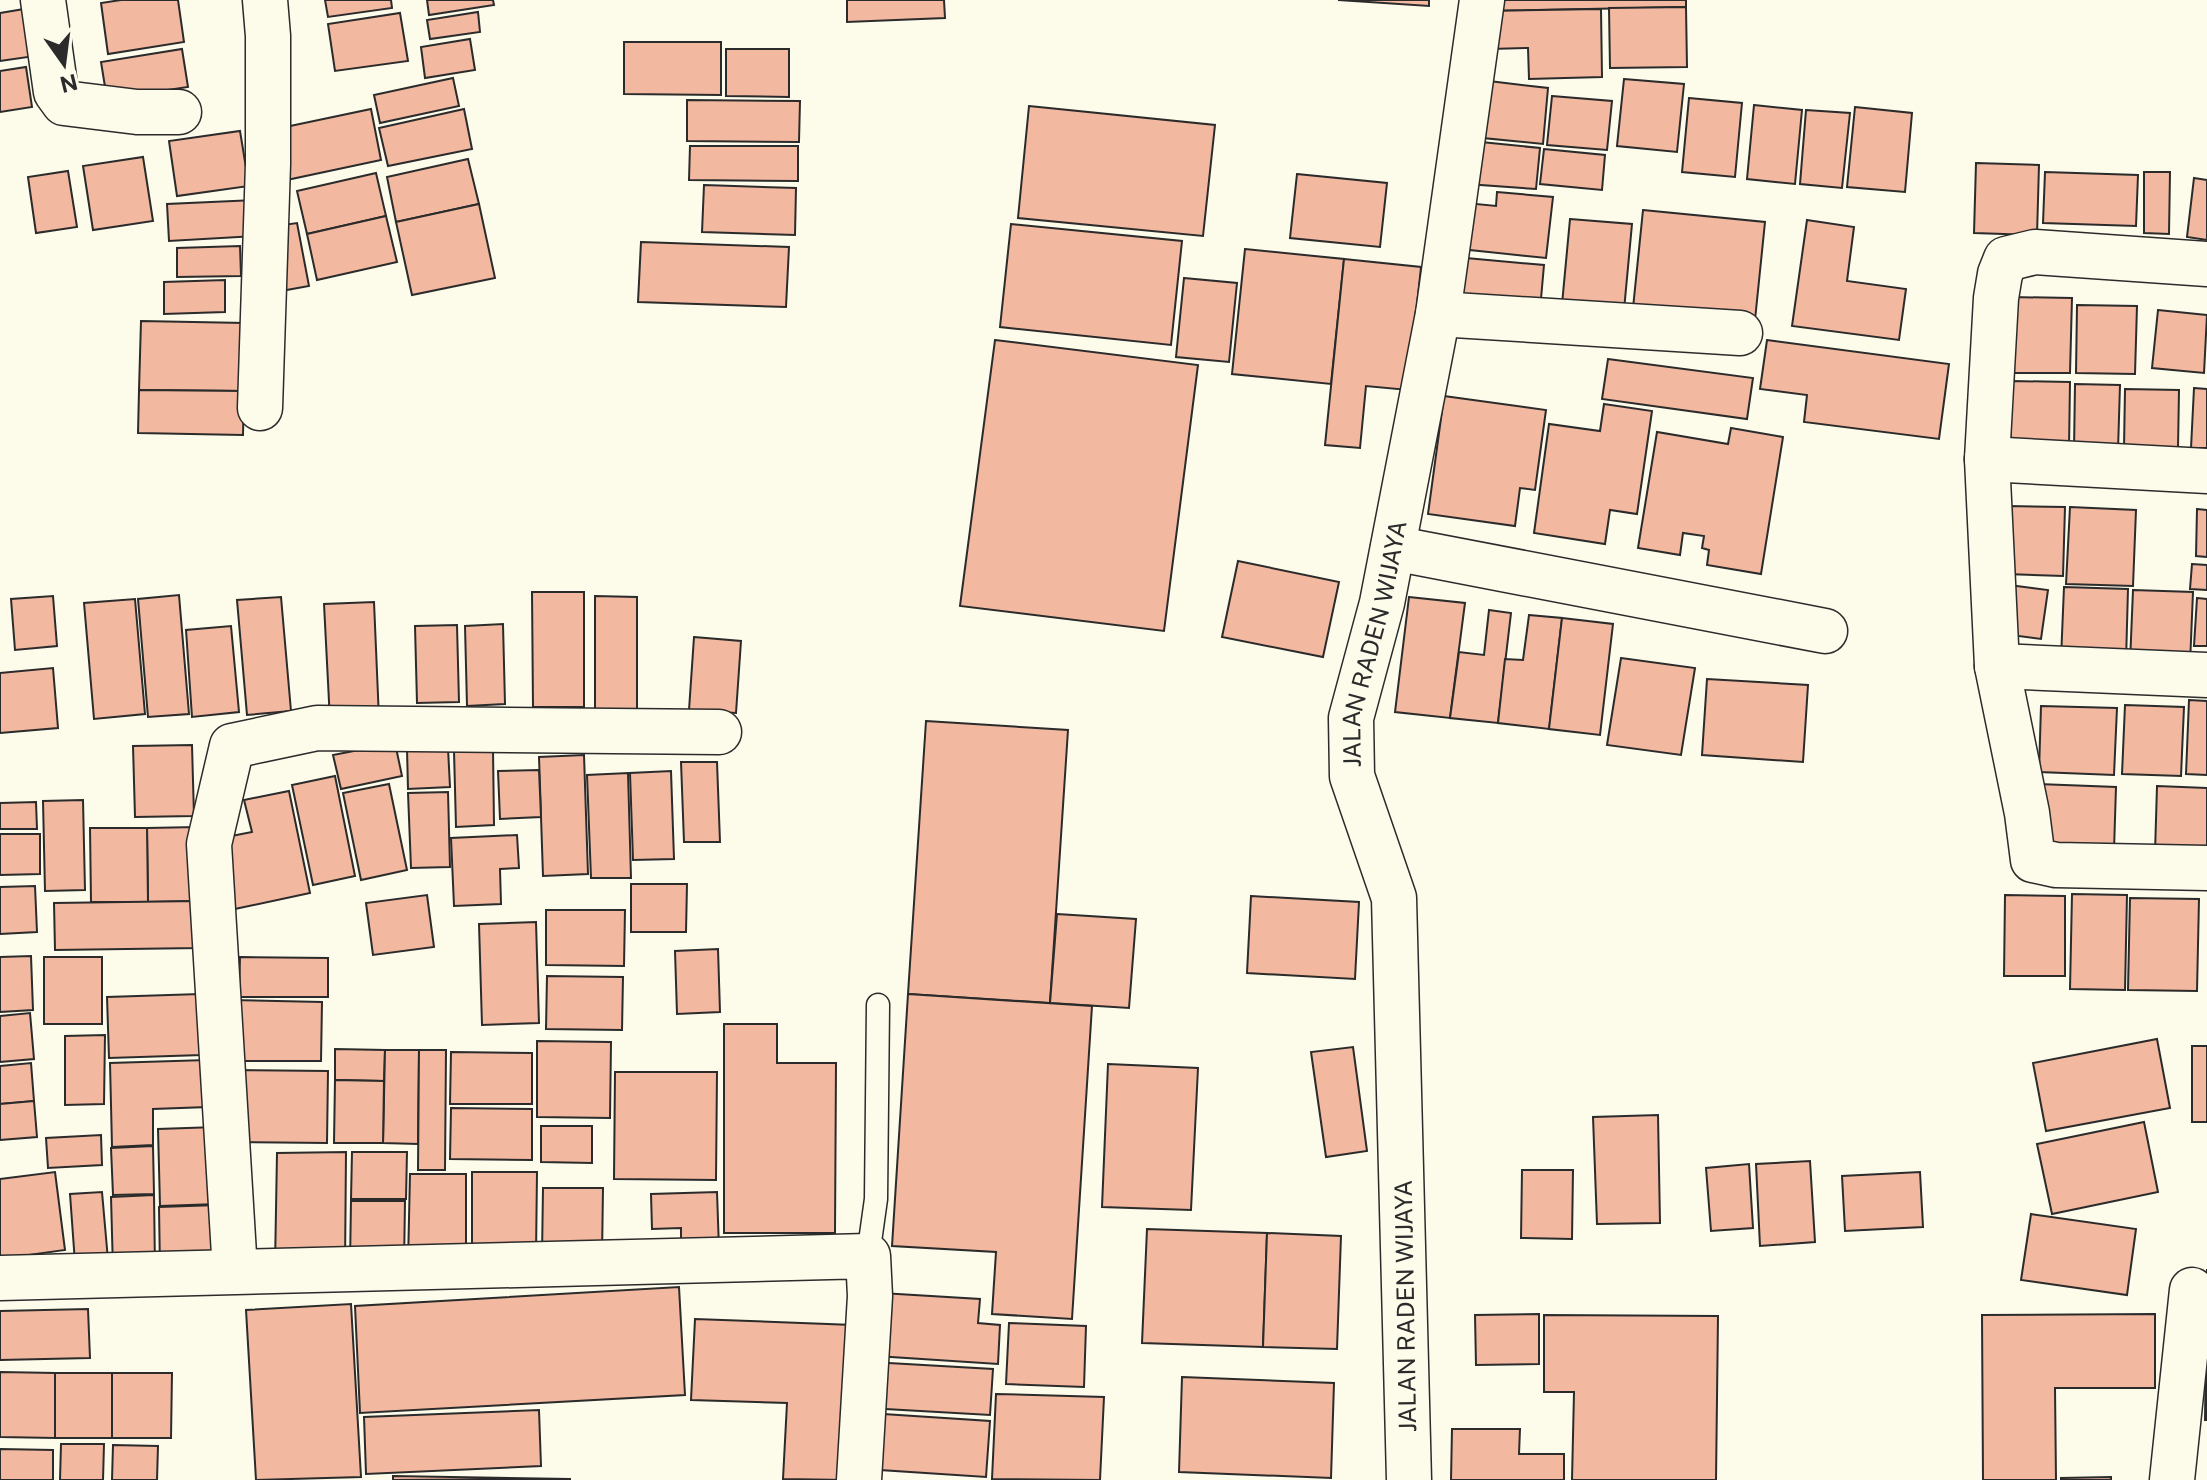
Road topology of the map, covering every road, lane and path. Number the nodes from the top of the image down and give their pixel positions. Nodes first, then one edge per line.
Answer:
1 (43, 0) edge
2 (265, 0) edge
3 (1482, 0) edge
4 (179, 112) dead end
5 (2207, 264) edge
6 (1438, 314) junction
7 (1740, 333) dead end
8 (260, 408) dead end
9 (1987, 459) junction
10 (2207, 471) edge
11 (1393, 548) junction
12 (1825, 631) dead end
13 (1997, 666) junction
14 (2207, 675) edge
15 (719, 732) dead end
16 (2207, 868) edge
17 (878, 1005) dead end
18 (868, 1256) junction
19 (235, 1271) junction
20 (0, 1278) edge
21 (2192, 1290) dead end
22 (859, 1480) edge
23 (1409, 1480) edge
24 (2172, 1480) edge

1 - 4 street
2 - 8 street
3 - 6 street, JALAN RADEN WIJAYA
5 - 9 street
6 - 7 street
6 - 11 street, JALAN RADEN WIJAYA
9 - 10 street
9 - 13 street
11 - 12 street
11 - 23 street, JALAN RADEN WIJAYA
13 - 14 street
13 - 16 street
15 - 19 street
17 - 18 lane
18 - 19 street
18 - 22 street
19 - 20 street
21 - 24 street

